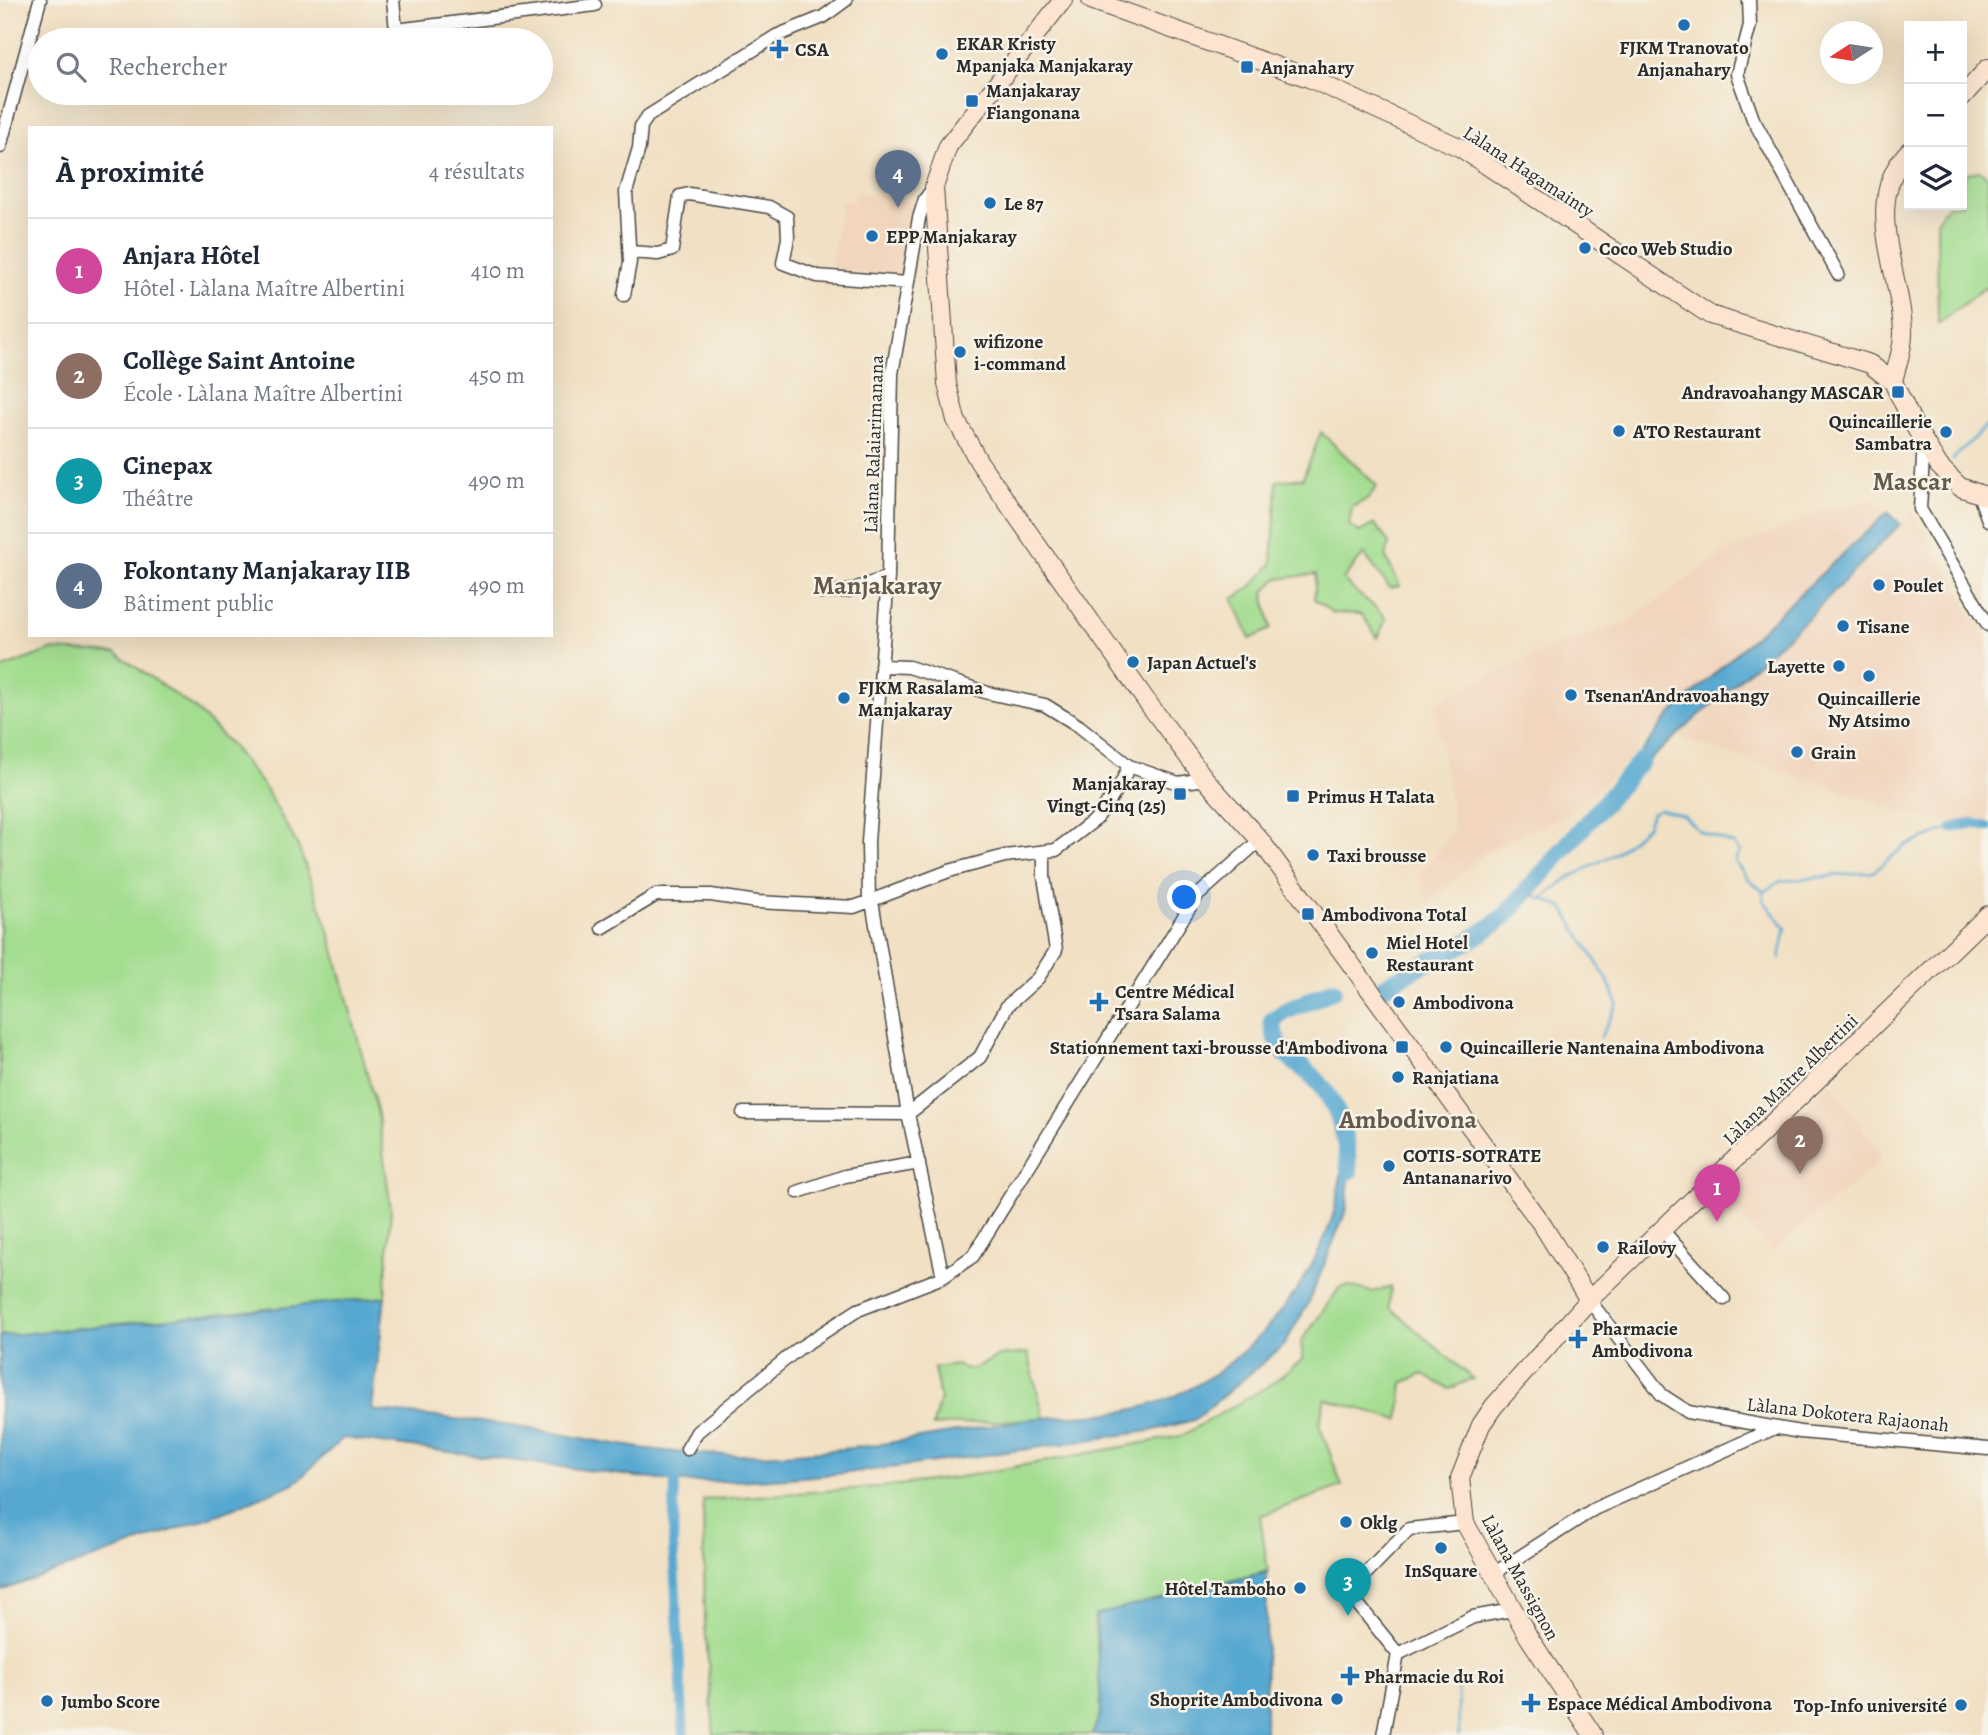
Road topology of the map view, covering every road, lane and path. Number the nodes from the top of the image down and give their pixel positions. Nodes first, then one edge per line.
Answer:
1 (40, 0) edge
2 (393, 0) edge
3 (846, 0) edge
4 (1048, 0) edge
5 (1055, 0) edge
6 (1065, 0) edge
7 (1091, 0) edge
8 (1749, 0) edge
9 (1108, 3) edge
10 (595, 5) dead end
11 (32, 28) edge
12 (396, 28) edge
13 (412, 28) edge
14 (1037, 29) junction
15 (28, 44) edge
16 (1988, 68) edge
17 (1967, 91) edge
18 (0, 147) edge
19 (1904, 156) edge
20 (934, 187) junction
21 (630, 252) junction
22 (1838, 274) dead end
23 (907, 283) junction
24 (624, 295) dead end
25 (1893, 382) junction
26 (1924, 441) junction
27 (1983, 496) edge
28 (1988, 520) edge
29 (888, 577) junction
30 (821, 592) dead end
31 (1988, 625) edge
32 (881, 666) junction
33 (1129, 766) junction
34 (1205, 779) junction
35 (1257, 843) junction
36 (1044, 852) junction
37 (869, 902) junction
38 (1988, 915) edge
39 (602, 928) dead end
40 (743, 1113) dead end
41 (908, 1114) junction
42 (919, 1163) junction
43 (798, 1192) dead end
44 (1663, 1231) junction
45 (1573, 1274) junction
46 (1619, 1275) junction
47 (943, 1277) junction
48 (1724, 1299) dead end
49 (1590, 1300) junction
50 (1775, 1428) junction
51 (687, 1448) dead end
52 (1988, 1449) edge
53 (1465, 1523) junction
54 (1493, 1574) junction
55 (1512, 1610) junction
56 (1398, 1654) junction
57 (1383, 1735) edge
58 (1593, 1735) edge

1 - 11 street
2 - 12 street
3 - 21 street
4 - 14 main road
5 - 14 main road
6 - 14 main road
7 - 9 main road, Làlana Hagamainty
8 - 22 street
9 - 25 main road, Làlana Hagamainty
10 - 13 street
14 - 20 main road
15 - 18 street
16 - 17 main road
19 - 25 main road
20 - 23 street, Làlana Ralaiarimanana
20 - 34 main road
21 - 23 street
21 - 24 street
23 - 29 street, Làlana Ralaiarimanana
25 - 26 main road
26 - 27 main road
26 - 31 street
27 - 28 street
29 - 30 street
29 - 32 street, Làlana Ralaiarimanana
32 - 33 street
32 - 37 street, Làlana Ralaiarimanana
33 - 34 street
33 - 36 street
34 - 35 main road
35 - 45 main road
35 - 47 street
36 - 37 street
36 - 41 street
37 - 39 street
37 - 41 street, Làlana Ralaiarimanana
38 - 44 main road, Làlana Maître Albertini
40 - 41 street
41 - 42 street, Làlana Ralaiarimanana
42 - 43 street
42 - 47 street, Làlana Ralaiarimanana
44 - 46 main road, Làlana Maître Albertini
44 - 48 street
45 - 46 main road
45 - 49 main road
46 - 49 main road, Làlana Maître Albertini
47 - 51 street
49 - 50 street, Làlana Dokotera Rajaonah
49 - 53 main road, Làlana Massignon
50 - 52 street, Làlana Dokotera Rajaonah
50 - 54 street
53 - 54 main road, Làlana Massignon
53 - 56 street
54 - 55 main road, Làlana Massignon
55 - 56 street
55 - 58 main road, Làlana Massignon
56 - 57 street

